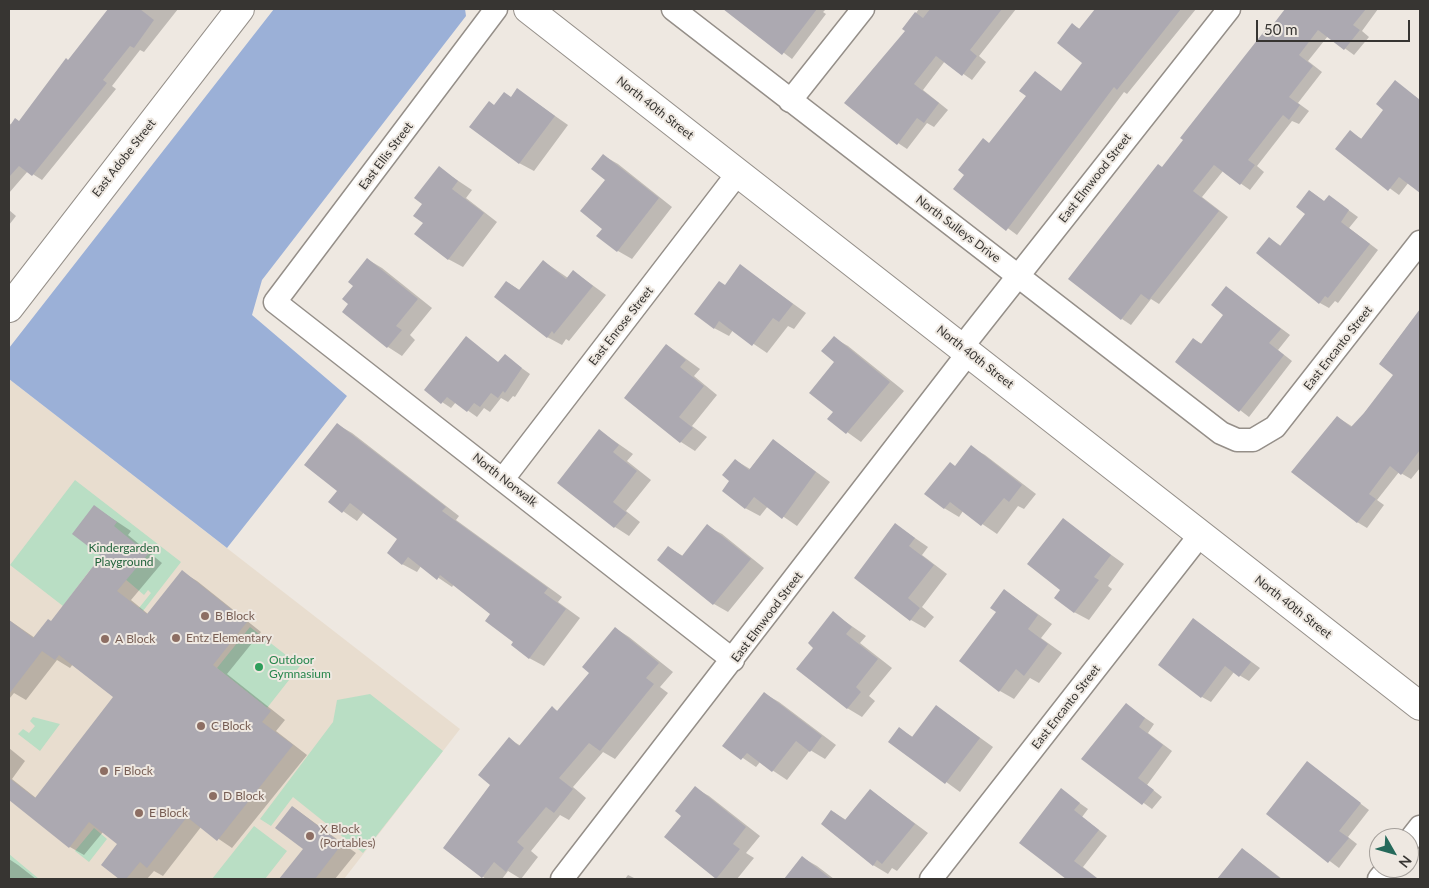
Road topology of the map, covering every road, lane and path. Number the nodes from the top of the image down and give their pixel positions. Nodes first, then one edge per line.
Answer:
1 (240, 9) edge
2 (496, 9) edge
3 (528, 9) edge
4 (673, 9) edge
5 (863, 9) edge
6 (1229, 9) edge
7 (790, 101) junction
8 (738, 173) junction
9 (1420, 242) edge
10 (1019, 275) junction
11 (276, 302) joint
12 (9, 308) edge
13 (965, 350) junction
14 (1246, 442) joint
15 (504, 479) junction
16 (1200, 534) junction
17 (733, 660) junction
18 (1420, 706) edge
19 (562, 879) edge
20 (931, 879) edge

1 - 12 street, East Adobe Street
2 - 11 street, East Ellis Street
3 - 8 street, North 40th Street
4 - 7 street, North Sulleys Drive
5 - 7 street
6 - 10 street, East Elmwood Street
7 - 10 street, North Sulleys Drive
8 - 13 street, North 40th Street
8 - 15 street, East Enrose Street
9 - 14 street, East Encanto Street
10 - 13 street, East Elmwood Street
10 - 14 street, North Sulleys Drive
11 - 15 street, North Norwalk
13 - 16 street, North 40th Street
13 - 17 street, East Elmwood Street
15 - 17 street, North Norwalk
16 - 18 street, North 40th Street
16 - 20 street, East Encanto Street
17 - 19 street, East Elmwood Street

